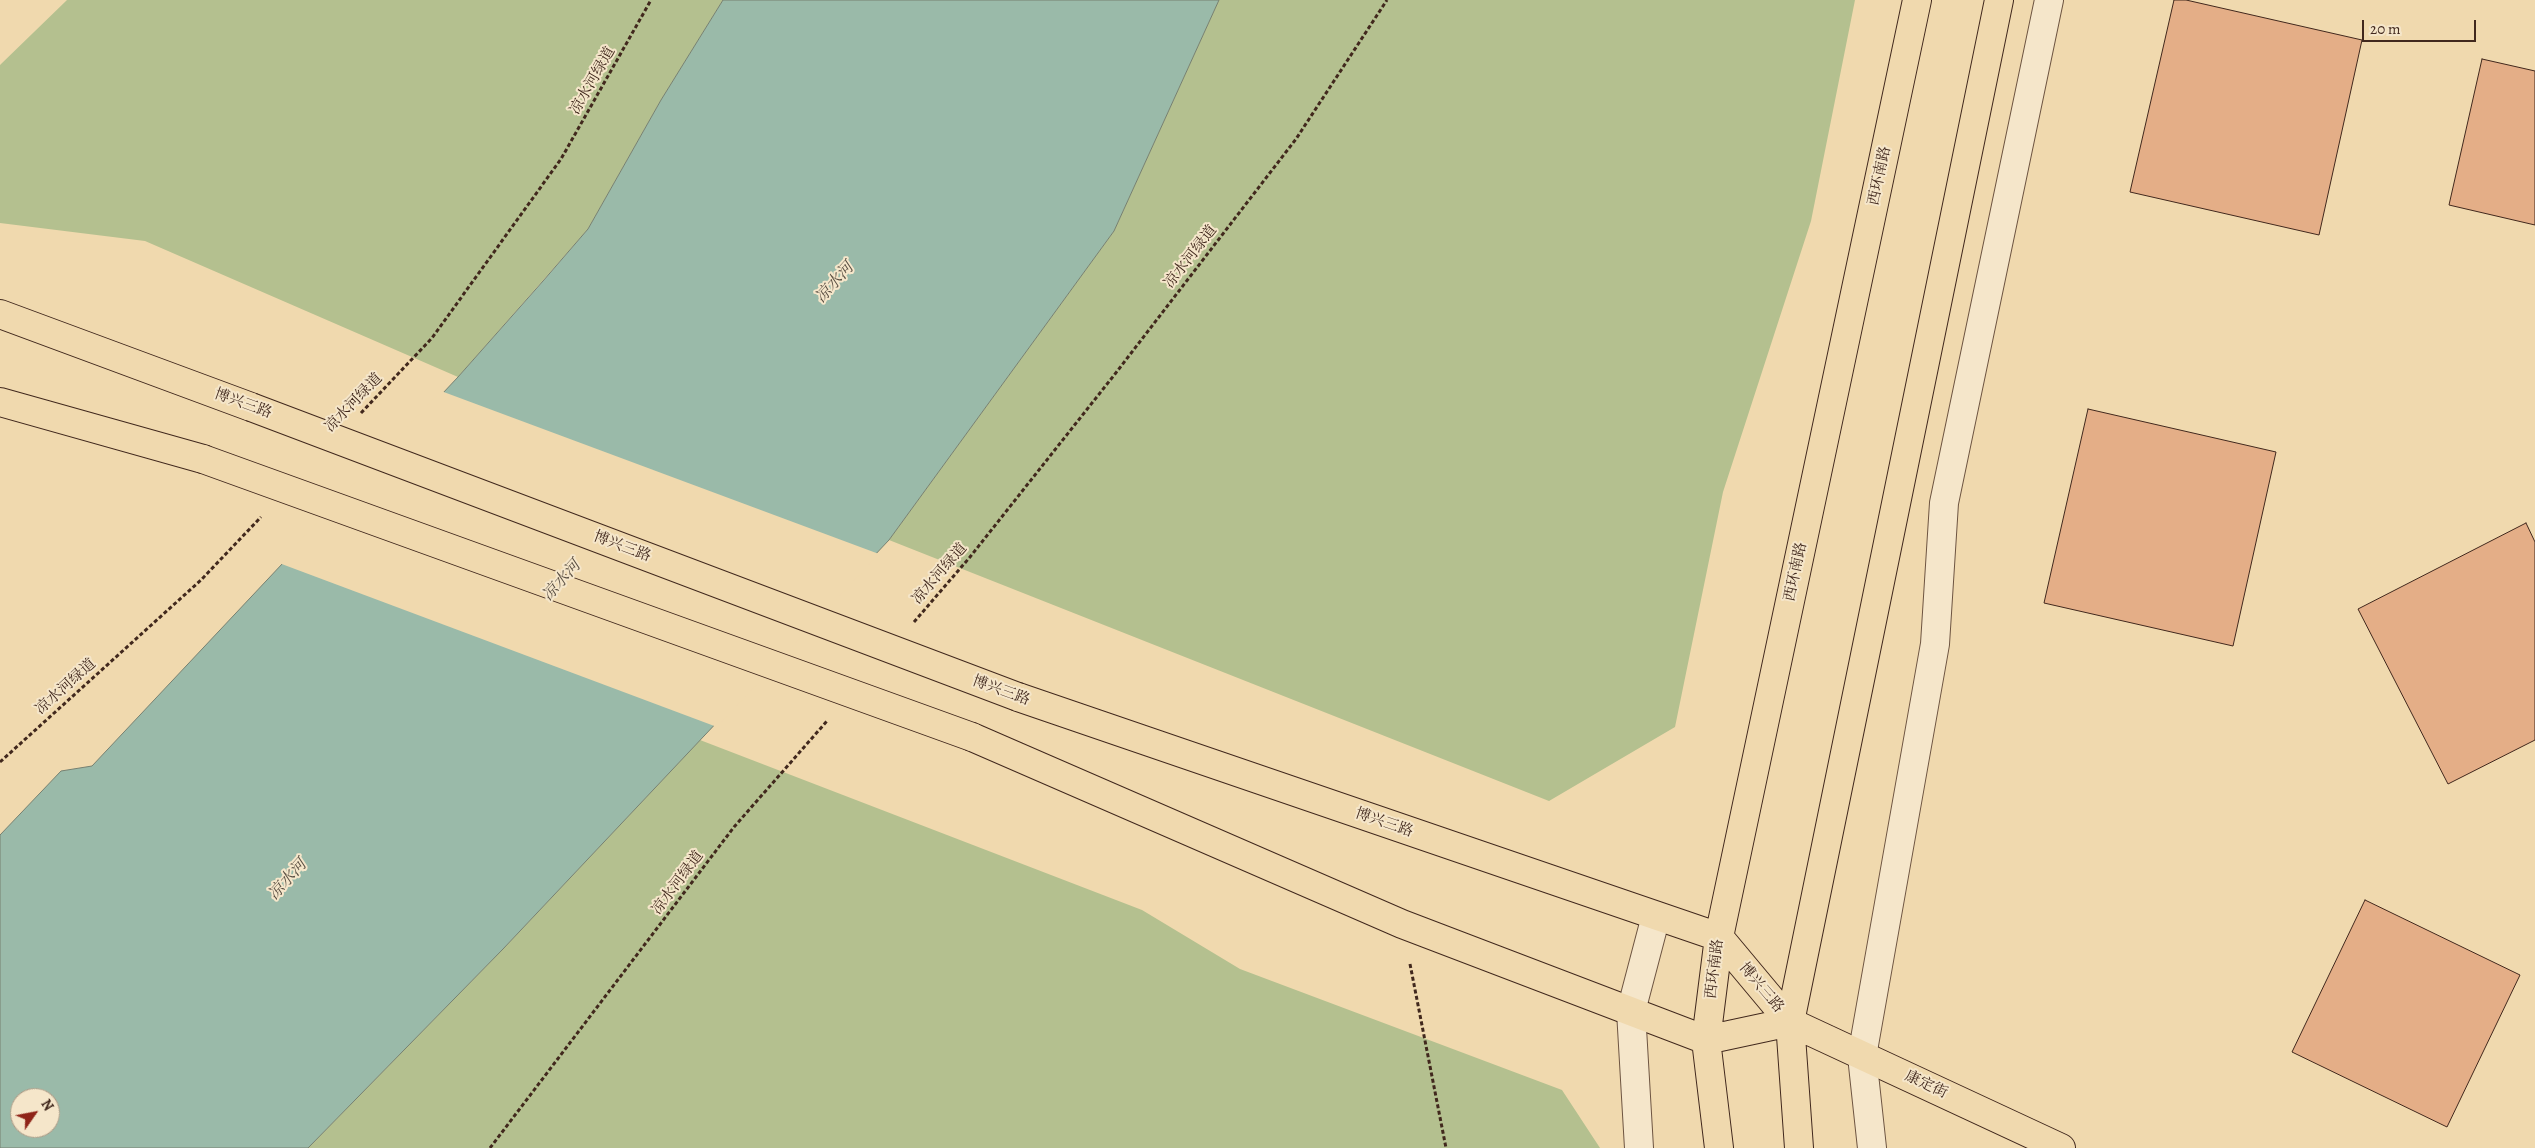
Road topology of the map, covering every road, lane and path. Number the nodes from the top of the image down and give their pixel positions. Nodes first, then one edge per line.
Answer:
1 (651, 0) edge
2 (1387, 0) edge
3 (1917, 0) edge
4 (1999, 0) edge
5 (2049, 0) edge
6 (0, 314) edge
7 (0, 402) edge
8 (357, 416) dead end
9 (262, 516) dead end
10 (911, 625) dead end
11 (832, 715) dead end
12 (0, 762) edge
13 (1656, 916) junction
14 (1402, 924) junction
15 (1718, 937) junction
16 (1631, 1011) junction
17 (1790, 1022) junction
18 (1706, 1040) junction
19 (1862, 1056) junction
20 (490, 1148) edge
21 (1446, 1148) edge
22 (1639, 1148) edge
23 (1719, 1148) edge
24 (1799, 1148) edge
25 (1872, 1148) edge
26 (2061, 1148) edge

1 - 8 path, 凉水河绿道
2 - 10 path, 凉水河绿道
3 - 15 main road, 西环南路
4 - 17 main road
5 - 19 street
6 - 13 main road, 博兴三路, bridge
7 - 14 main road, bridge
9 - 12 path, 凉水河绿道
11 - 20 path, 凉水河绿道
13 - 15 main road, 博兴三路
13 - 16 street
14 - 16 main road
14 - 21 path
15 - 17 main road, 博兴三路
15 - 18 main road, 西环南路
16 - 18 main road
16 - 22 street
17 - 18 main road, 博兴三路
17 - 19 main road, 康定街
17 - 24 main road
18 - 23 main road, 西环南路
19 - 25 street
19 - 26 main road, 康定街

